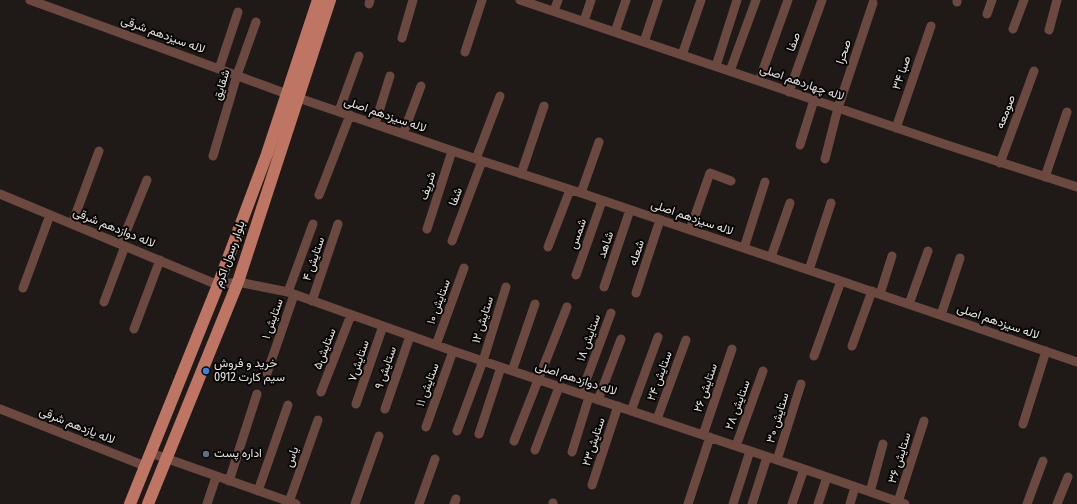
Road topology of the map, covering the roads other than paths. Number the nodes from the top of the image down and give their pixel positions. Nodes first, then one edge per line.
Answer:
1 (30, 0) edge
2 (58, 0) edge
3 (318, 0) edge
4 (330, 0) edge
5 (412, 0) edge
6 (482, 0) edge
7 (522, 0) edge
8 (558, 0) edge
9 (591, 0) edge
10 (626, 0) edge
11 (658, 0) edge
12 (701, 0) edge
13 (737, 0) edge
14 (756, 0) edge
15 (788, 0) edge
16 (822, 0) edge
17 (992, 0) edge
18 (1024, 0) edge
19 (1057, 0) edge
20 (873, 3) dead end
21 (55, 9) junction
22 (554, 11) junction
23 (238, 12) dead end
24 (987, 14) dead end
25 (584, 21) junction
26 (256, 22) dead end
27 (931, 26) dead end
28 (1013, 29) dead end
29 (1049, 30) dead end
30 (615, 32) junction
31 (402, 38) dead end
32 (644, 42) junction
33 (465, 52) dead end
34 (682, 55) junction
35 (360, 56) dead end
36 (716, 66) junction
37 (219, 68) junction
38 (730, 71) junction
39 (1034, 71) dead end
40 (237, 75) junction
41 (390, 76) dead end
42 (758, 81) junction
43 (421, 86) dead end
44 (789, 92) junction
45 (293, 96) junction
46 (500, 96) dead end
47 (814, 100) junction
48 (544, 106) dead end
49 (838, 108) junction
50 (339, 111) junction
51 (1067, 112) dead end
52 (350, 115) junction
53 (375, 124) junction
54 (896, 128) junction
55 (403, 134) junction
56 (599, 142) dead end
57 (800, 144) dead end
58 (99, 151) dead end
59 (452, 151) junction
60 (213, 156) dead end
61 (825, 159) dead end
62 (479, 160) junction
63 (1000, 163) junction
64 (521, 174) junction
65 (1045, 177) junction
66 (147, 180) dead end
67 (731, 181) dead end
68 (765, 182) dead end
69 (1077, 187) edge
70 (570, 190) junction
71 (581, 193) junction
72 (0, 194) edge
73 (319, 195) dead end
74 (602, 201) junction
75 (790, 203) dead end
76 (832, 203) dead end
77 (630, 210) junction
78 (50, 215) junction
79 (660, 220) junction
80 (72, 224) junction
81 (313, 224) dead end
82 (338, 224) dead end
83 (427, 229) dead end
84 (690, 230) junction
85 (452, 240) dead end
86 (123, 245) junction
87 (548, 247) dead end
88 (744, 248) junction
89 (928, 251) dead end
90 (892, 256) dead end
91 (771, 257) junction
92 (960, 258) dead end
93 (160, 260) junction
94 (464, 268) dead end
95 (809, 270) junction
96 (576, 275) dead end
97 (841, 281) junction
98 (238, 282) junction
99 (218, 285) junction
100 (506, 287) dead end
101 (604, 287) dead end
102 (23, 288) dead end
103 (636, 293) dead end
104 (876, 293) junction
105 (291, 294) junction
106 (312, 301) junction
107 (104, 302) dead end
108 (534, 304) dead end
109 (909, 304) junction
110 (568, 307) dead end
111 (611, 313) dead end
112 (351, 315) junction
113 (941, 315) junction
114 (383, 326) junction
115 (134, 329) dead end
116 (410, 336) junction
117 (658, 337) dead end
118 (621, 339) dead end
119 (686, 340) dead end
120 (436, 345) junction
121 (852, 346) dead end
122 (732, 349) dead end
123 (453, 351) junction
124 (1046, 351) junction
125 (814, 356) dead end
126 (483, 361) junction
127 (1077, 362) edge
128 (501, 367) junction
129 (512, 371) junction
130 (763, 371) dead end
131 (267, 373) dead end
132 (539, 380) junction
133 (801, 384) dead end
134 (559, 386) junction
135 (321, 392) dead end
136 (257, 394) dead end
137 (590, 397) junction
138 (356, 404) dead end
139 (288, 405) dead end
140 (618, 406) junction
141 (385, 408) dead end
142 (0, 409) edge
143 (631, 411) junction
144 (657, 419) junction
145 (318, 420) dead end
146 (924, 421) dead end
147 (1023, 424) dead end
148 (426, 427) dead end
149 (457, 431) dead end
150 (479, 434) dead end
151 (379, 436) dead end
152 (706, 436) junction
153 (514, 441) dead end
154 (883, 444) dead end
155 (736, 446) junction
156 (535, 450) dead end
157 (750, 451) junction
158 (572, 452) dead end
159 (151, 453) junction
160 (767, 457) junction
161 (435, 458) dead end
162 (166, 459) junction
163 (777, 460) junction
164 (1044, 461) dead end
165 (145, 466) junction
166 (804, 469) junction
167 (216, 477) junction
168 (827, 477) junction
169 (1068, 477) dead end
170 (229, 481) junction
171 (592, 485) dead end
172 (855, 487) junction
173 (258, 491) junction
174 (870, 492) junction
175 (277, 501) edge
176 (886, 501) edge
177 (293, 503) edge
178 (902, 503) edge
179 (130, 504) edge
180 (148, 504) edge
181 (207, 504) edge
182 (355, 504) edge
183 (418, 504) edge
184 (688, 504) edge
185 (733, 504) edge
186 (752, 504) edge
187 (792, 504) edge
188 (818, 504) edge
189 (850, 504) edge
190 (1027, 504) edge
191 (1058, 504) edge

1 - 21 street, لاله سیزدهم شرقی
2 - 21 street
3 - 45 main road, بلوار رسول اکرم
4 - 45 main road, بلوار رسول اکرم
5 - 31 street
6 - 33 street
7 - 22 street, لاله چهاردهم اصلی
8 - 22 street
9 - 25 street
10 - 30 street
11 - 32 street
12 - 34 street
13 - 36 street
14 - 38 street
15 - 42 street
16 - 44 street, صفا
17 - 24 street
18 - 28 street
19 - 29 street
20 - 49 street, صحرا
21 - 37 street, لاله سیزدهم شرقی
22 - 25 street, لاله چهاردهم اصلی
23 - 37 street
25 - 30 street, لاله چهاردهم اصلی
26 - 40 street, شقایق
27 - 54 street, صبا ۳۴
30 - 32 street, لاله چهاردهم اصلی
32 - 34 street, لاله چهاردهم اصلی
34 - 36 street, لاله چهاردهم اصلی
35 - 50 street
36 - 38 street, لاله چهاردهم اصلی
37 - 40 street, لاله سیزدهم شرقی
38 - 42 street, لاله چهاردهم اصلی
39 - 63 street, صومعه
40 - 45 street, لاله سیزدهم شرقی
40 - 60 street, شقایق
41 - 53 street
42 - 44 street, لاله چهاردهم اصلی
43 - 55 street
44 - 47 street, لاله چهاردهم اصلی
45 - 50 street, لاله سیزدهم اصلی
45 - 98 main road, بلوار رسول اکرم
45 - 99 main road, بلوار رسول اکرم
46 - 62 street, شفا
47 - 49 street, لاله چهاردهم اصلی
47 - 57 street
48 - 64 street
49 - 54 street, لاله چهاردهم اصلی
49 - 61 street, صحرا
50 - 52 street, لاله سیزدهم اصلی
51 - 65 street
52 - 53 street, لاله سیزدهم اصلی
52 - 73 street
53 - 55 street, لاله سیزدهم اصلی
54 - 63 street, لاله چهاردهم اصلی
55 - 59 street, لاله سیزدهم اصلی
56 - 71 street
58 - 80 street
59 - 62 street, لاله سیزدهم اصلی
59 - 83 street, شریف
62 - 64 street, لاله سیزدهم اصلی
62 - 85 street, شفا
63 - 65 street, لاله چهاردهم اصلی
64 - 70 street, لاله سیزدهم اصلی
65 - 69 street, لاله چهاردهم اصلی
66 - 86 street
67 - 84 street
68 - 88 street
70 - 71 street, لاله سیزدهم اصلی
70 - 87 street
71 - 74 street, لاله سیزدهم اصلی
72 - 78 street, لاله دوازدهم شرقی
74 - 77 street, لاله سیزدهم اصلی
74 - 96 street, شمس
75 - 91 street
76 - 95 street
77 - 79 street, لاله سیزدهم اصلی
77 - 101 street, شاهد
78 - 80 street, لاله دوازدهم شرقی
78 - 102 street
79 - 84 street, لاله سیزدهم اصلی
79 - 103 street, شعله
80 - 86 street, لاله دوازدهم شرقی
81 - 105 street, ستایش ۱
82 - 106 street, ستایش ۴
84 - 88 street, لاله سیزدهم اصلی
86 - 93 street, لاله دوازدهم شرقی
86 - 107 street
88 - 91 street, لاله سیزدهم اصلی
89 - 109 street
90 - 104 street
91 - 95 street, لاله سیزدهم اصلی
92 - 113 street
93 - 99 street, لاله دوازدهم شرقی
93 - 115 street
94 - 120 street, ستایش ۱۰
95 - 97 street, لاله سیزدهم اصلی
97 - 104 street, لاله سیزدهم اصلی
97 - 125 street
98 - 99 street, لاله دوازدهم اصلی
98 - 105 street, لاله دوازدهم اصلی
98 - 162 main road, بلوار رسول اکرم
99 - 159 main road, بلوار رسول اکرم
100 - 126 street, ستایش ۱۲
104 - 109 street, لاله سیزدهم اصلی
104 - 121 street
105 - 106 street, لاله دوازدهم اصلی
105 - 131 street, ستایش ۱
106 - 112 street, لاله دوازدهم اصلی
108 - 129 street
109 - 113 street, لاله سیزدهم اصلی
110 - 132 street
111 - 137 street, ستایش ۱۸
112 - 114 street, لاله دوازدهم اصلی
112 - 135 street, ستایش۵
113 - 124 street, لاله سیزدهم اصلی
114 - 116 street, لاله دوازدهم اصلی
114 - 138 street, ستایش۷
116 - 120 street, لاله دوازدهم اصلی
116 - 141 street, ستایش ۹
117 - 143 street
118 - 137 street
119 - 144 street, ستایش ۲۴
120 - 123 street, لاله دوازدهم اصلی
122 - 152 street, ستایش ۲۶
123 - 126 street, لاله دوازدهم اصلی
123 - 148 street, ستایش ۱۱
124 - 127 street, لاله سیزدهم اصلی
124 - 147 street
126 - 128 street, لاله دوازدهم اصلی
126 - 149 street, ستایش ۱۲
128 - 129 street, لاله دوازدهم اصلی
128 - 150 street
129 - 132 street, لاله دوازدهم اصلی
130 - 155 street, ستایش ۲۸
132 - 134 street, لاله دوازدهم اصلی
132 - 153 street
133 - 163 street, ستایش ۳۰
134 - 137 street, لاله دوازدهم اصلی
134 - 156 street
136 - 170 street
137 - 140 street, لاله دوازدهم اصلی
137 - 158 street
139 - 173 street
140 - 143 street, لاله دوازدهم اصلی
140 - 171 street, ستایش۲۳
142 - 165 street, لاله یازدهم شرقی
143 - 144 street, لاله دوازدهم اصلی
144 - 152 street, لاله دوازدهم اصلی
145 - 177 street, یاس
146 - 178 street, ستایش ۳۶
151 - 182 street
152 - 155 street, لاله دوازدهم اصلی
152 - 184 street, ستایش ۲۶
154 - 174 street
155 - 157 street, لاله دوازدهم اصلی
157 - 160 street, لاله دوازدهم اصلی
157 - 185 street
159 - 162 street
159 - 165 main road, بلوار رسول اکرم
160 - 163 street, لاله دوازدهم اصلی
160 - 186 street
161 - 183 street
162 - 167 street
162 - 180 main road, بلوار رسول اکرم
163 - 166 street, لاله دوازدهم اصلی
164 - 190 street
165 - 179 main road, بلوار رسول اکرم
166 - 168 street, لاله دوازدهم اصلی
166 - 187 street
167 - 170 street
167 - 181 street
168 - 172 street, لاله دوازدهم اصلی
168 - 188 street
169 - 191 street
170 - 173 street
172 - 174 street, لاله دوازدهم اصلی
172 - 189 street
173 - 175 street
174 - 176 street, لاله دوازدهم اصلی
175 - 177 street
176 - 178 street, لاله دوازدهم اصلی

